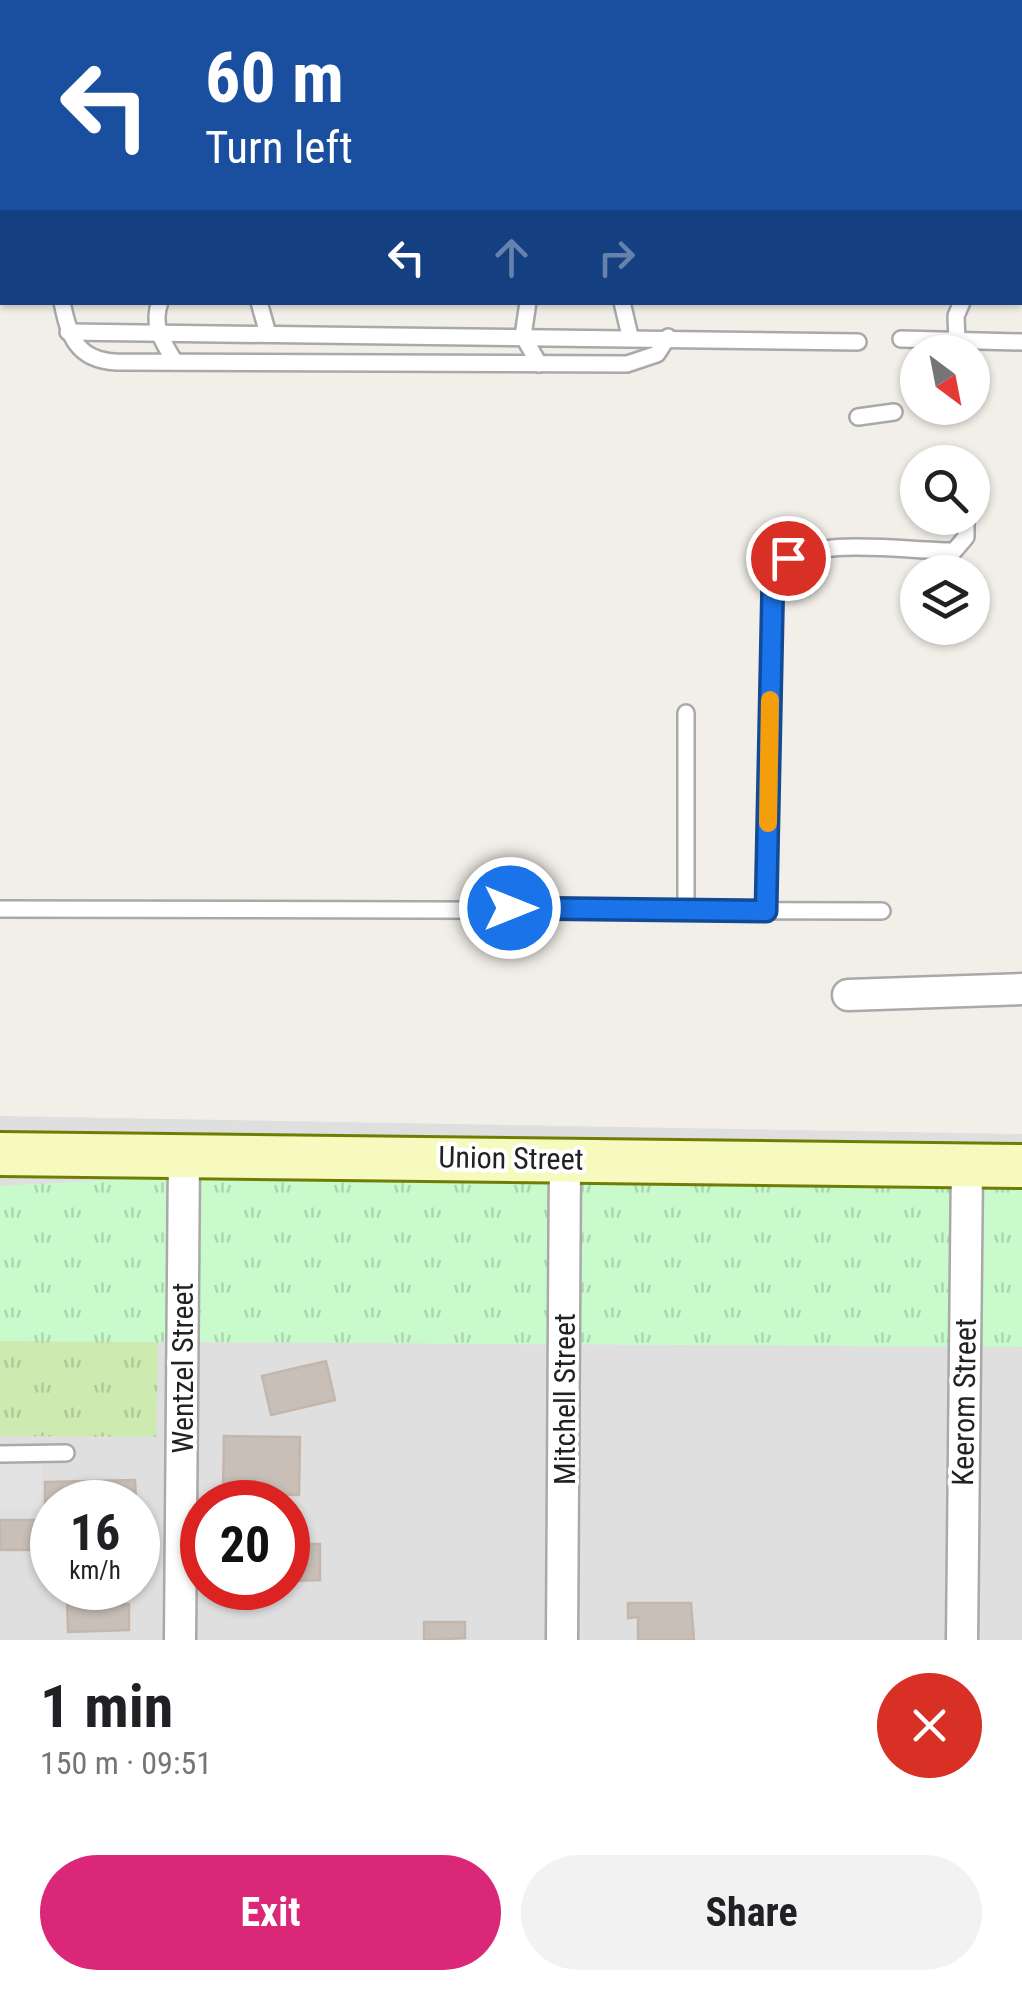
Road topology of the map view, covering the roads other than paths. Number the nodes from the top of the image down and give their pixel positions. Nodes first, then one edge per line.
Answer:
1 (63, 305) edge
2 (159, 305) edge
3 (260, 305) edge
4 (528, 305) edge
5 (623, 305) edge
6 (961, 305) edge
7 (68, 332) junction
8 (158, 332) junction
9 (268, 334) junction
10 (330, 334) junction
11 (957, 335) edge
12 (523, 336) junction
13 (630, 336) junction
14 (668, 337) junction
15 (858, 342) dead end
16 (990, 342) edge
17 (1022, 342) edge
18 (174, 362) junction
19 (329, 363) junction
20 (539, 364) junction
21 (894, 412) dead end
22 (858, 417) dead end
23 (966, 535) edge
24 (686, 713) dead end
25 (0, 909) edge
26 (686, 909) junction
27 (882, 910) dead end
28 (766, 911) junction
29 (1022, 989) edge
30 (848, 994) dead end
31 (0, 1154) edge
32 (184, 1155) junction
33 (565, 1158) junction
34 (966, 1165) junction
35 (1022, 1166) edge
36 (0, 1454) edge
37 (66, 1454) dead end
38 (180, 1640) edge
39 (562, 1640) edge
40 (962, 1640) edge

1 - 7 lane
2 - 8 lane
3 - 9 lane
4 - 12 lane
5 - 13 lane
6 - 11 lane
7 - 8 lane
7 - 18 lane
8 - 9 lane
8 - 18 lane
9 - 10 lane
10 - 12 lane
10 - 19 lane
12 - 13 lane
12 - 20 lane
13 - 14 lane
14 - 15 lane
14 - 20 lane
16 - 17 lane
18 - 19 lane
19 - 20 lane
21 - 22 lane
23 - 28 lane
24 - 26 lane
25 - 26 lane
26 - 28 lane
27 - 28 lane
29 - 30 street
31 - 32 street, Union Street
32 - 33 street, Union Street
32 - 38 street, Wentzel Street
33 - 34 street, Union Street
33 - 39 street, Mitchell Street
34 - 35 street, Union Street
34 - 40 street, Keerom Street
36 - 37 lane

